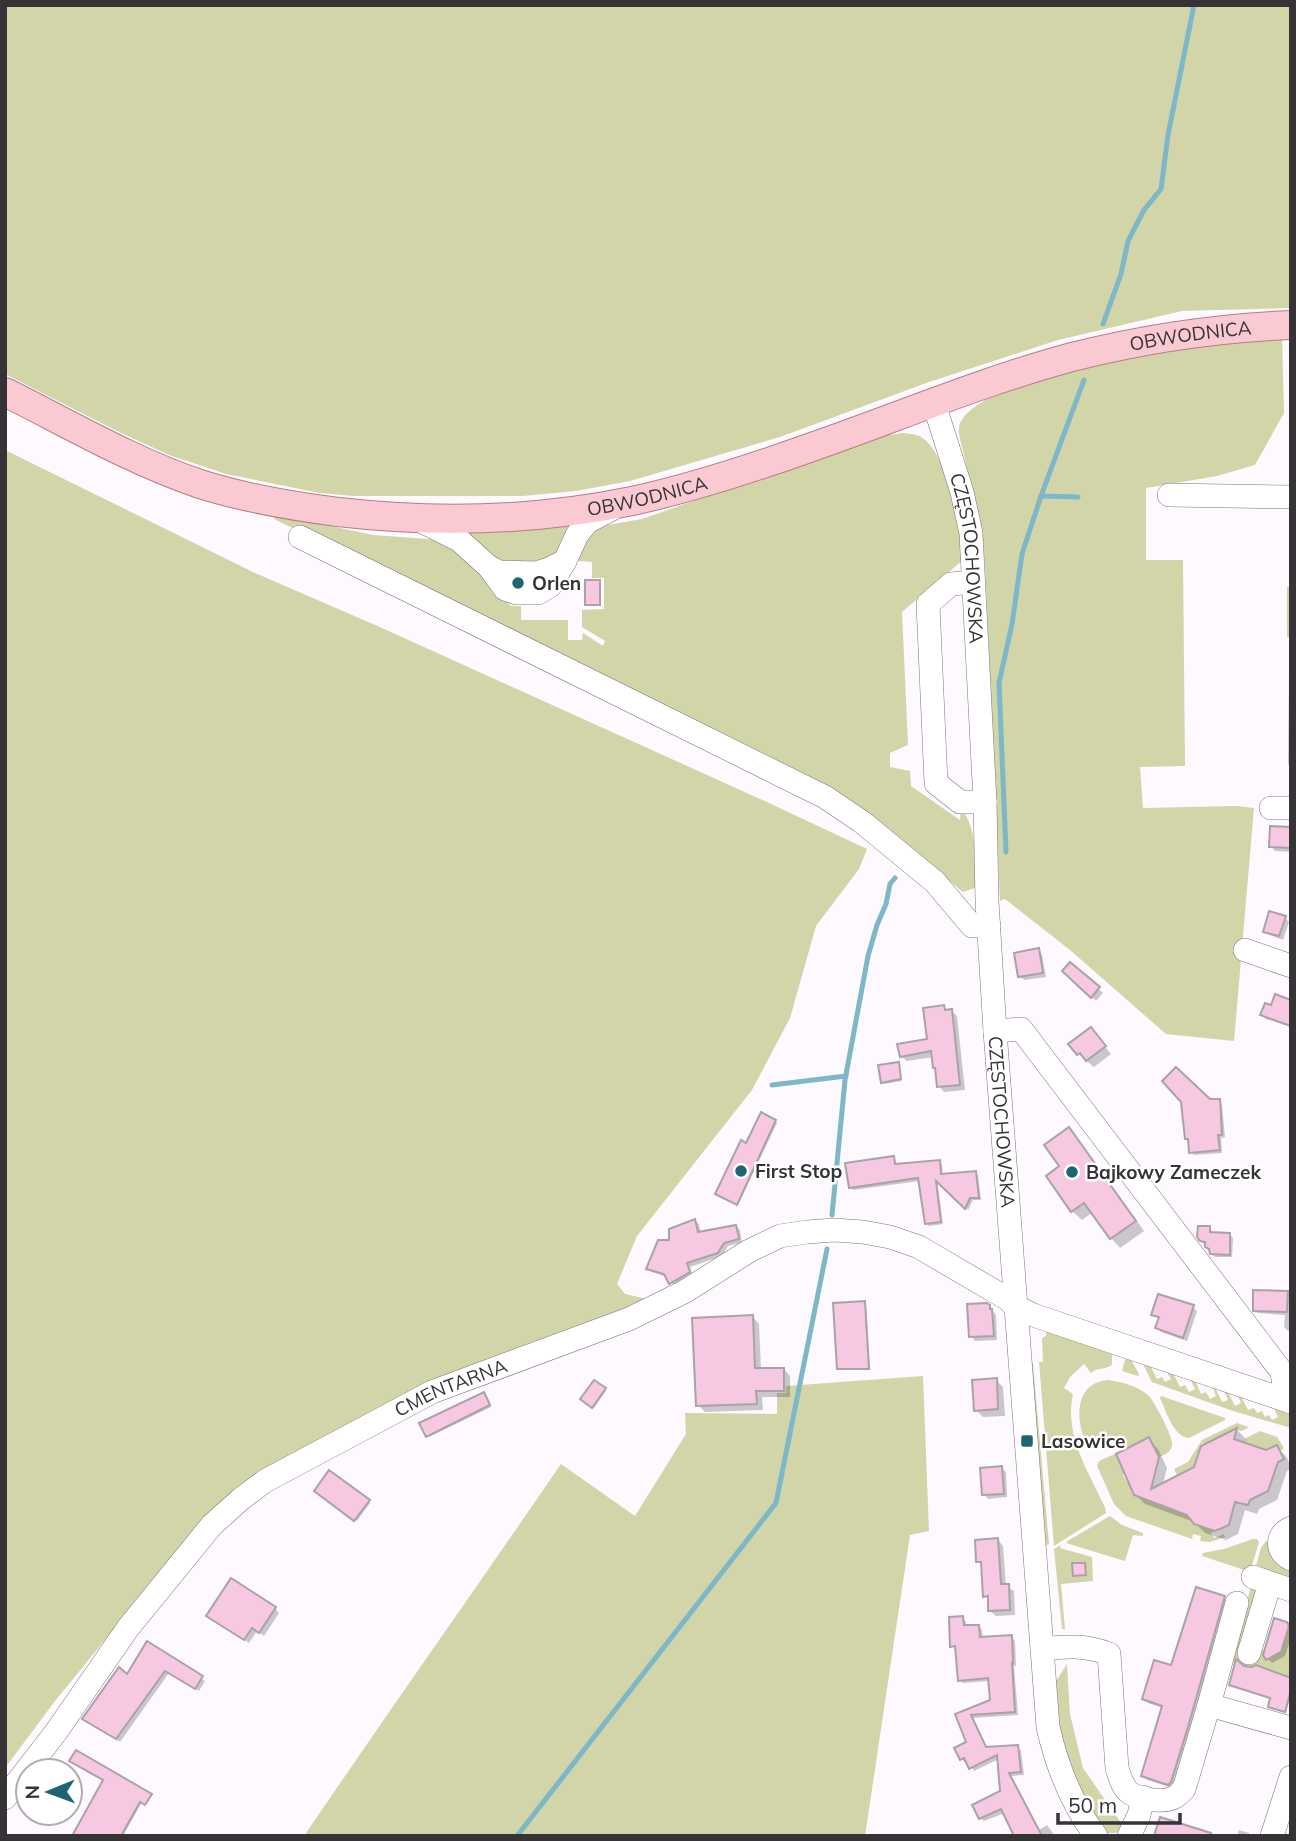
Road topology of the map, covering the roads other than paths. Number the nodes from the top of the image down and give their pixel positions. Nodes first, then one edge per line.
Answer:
1 (1291, 325) edge
2 (5, 392) edge
3 (934, 404) junction
4 (1169, 495) dead end
5 (1291, 497) edge
6 (631, 501) junction
7 (415, 518) junction
8 (300, 537) dead end
9 (973, 582) junction
10 (985, 802) junction
11 (989, 926) junction
12 (1245, 950) dead end
13 (1291, 965) edge
14 (995, 1031) junction
15 (1017, 1307) junction
16 (1288, 1401) edge
17 (1291, 1528) edge
18 (1291, 1559) edge
19 (1271, 1583) edge
20 (1237, 1603) dead end
21 (1042, 1649) junction
22 (1249, 1653) dead end
23 (1209, 1705) junction
24 (1291, 1728) edge
25 (1291, 1777) edge
26 (1143, 1797) junction
27 (5, 1798) edge
28 (1097, 1836) edge
29 (1129, 1836) edge
30 (1272, 1836) edge

1 - 3 main road, OBWODNICA
2 - 7 main road, OBWODNICA
3 - 6 main road, OBWODNICA
3 - 9 street, CZĘSTOCHOWSKA
4 - 5 street
6 - 7 main road, OBWODNICA
6 - 7 street
8 - 11 street
9 - 10 street, CZĘSTOCHOWSKA
9 - 10 street
10 - 11 street, CZĘSTOCHOWSKA
11 - 14 street, CZĘSTOCHOWSKA
12 - 13 street
14 - 15 street, CZĘSTOCHOWSKA
14 - 16 street
15 - 16 street, CMENTARNA
15 - 21 street, CZĘSTOCHOWSKA
15 - 27 street, CMENTARNA
17 - 18 street
19 - 22 street
20 - 23 street
21 - 26 street
21 - 28 street, CZĘSTOCHOWSKA
23 - 24 street
23 - 26 street
25 - 30 street
26 - 29 street

